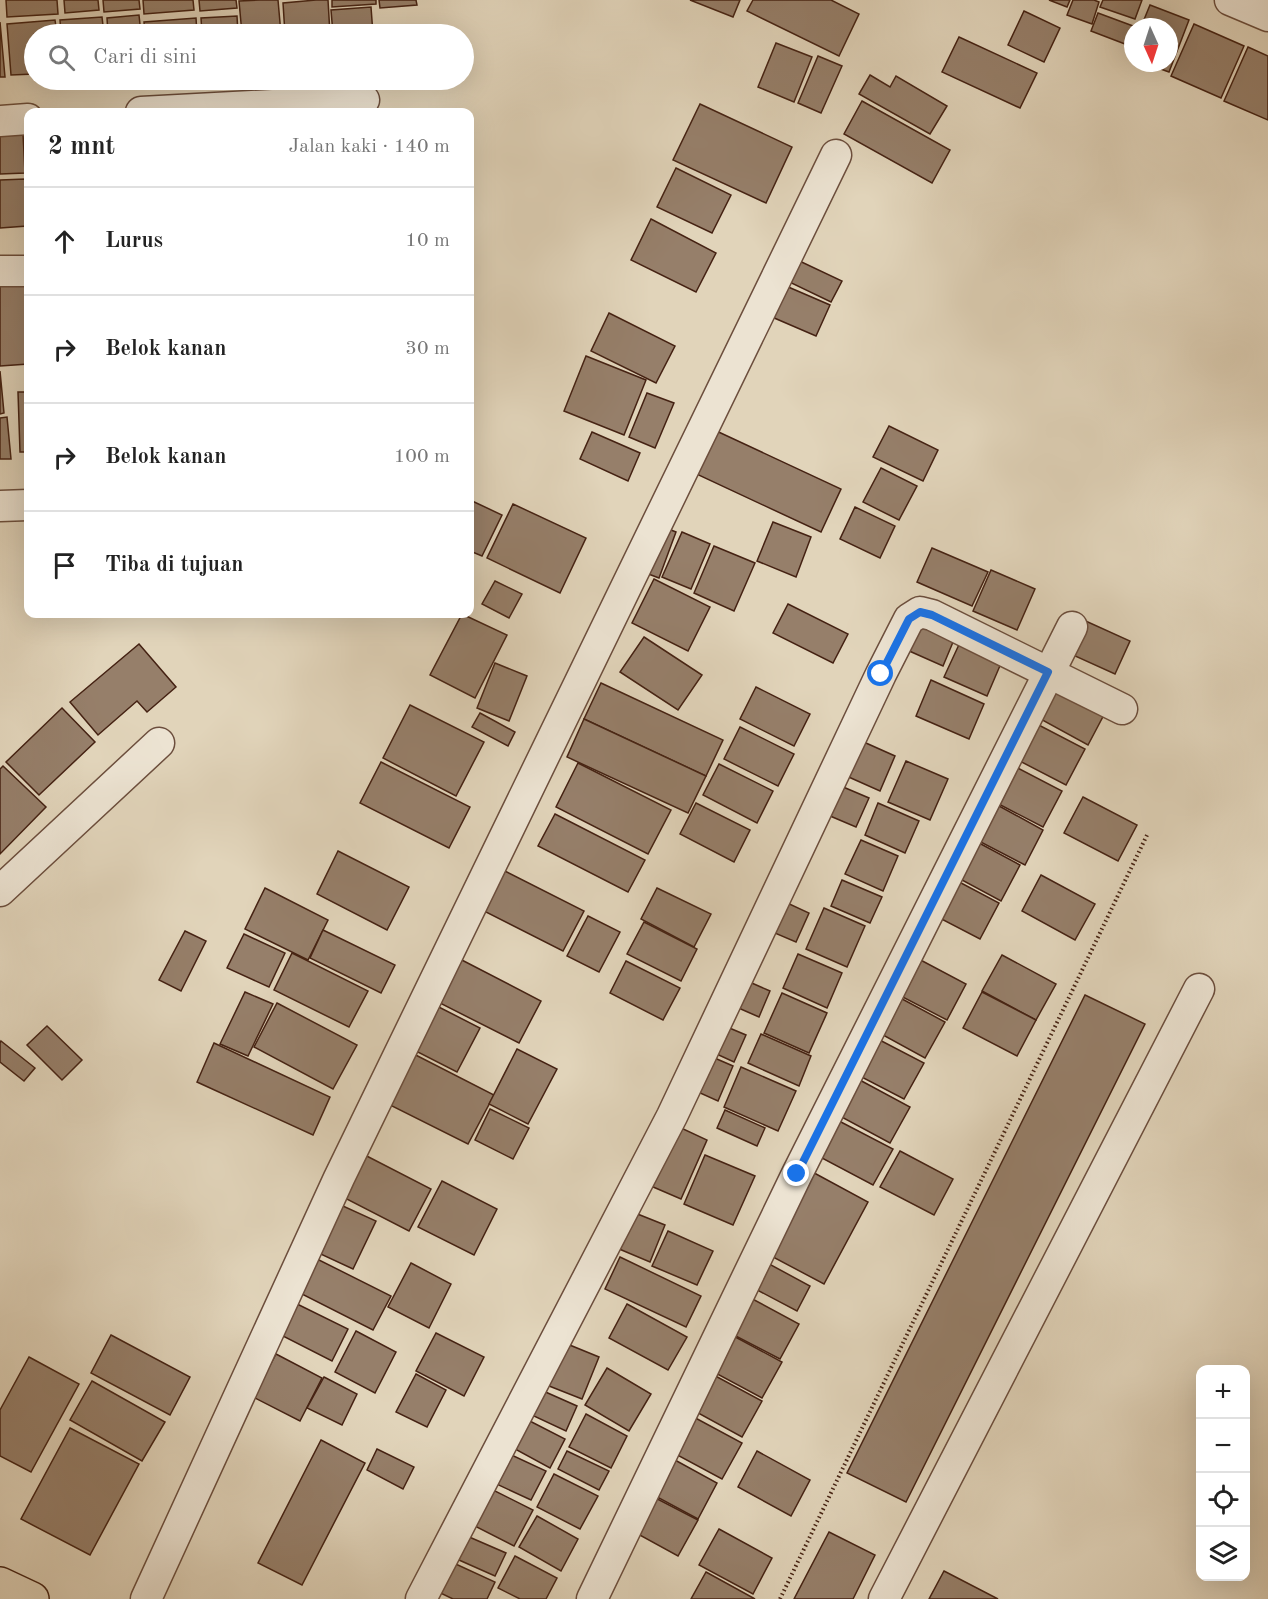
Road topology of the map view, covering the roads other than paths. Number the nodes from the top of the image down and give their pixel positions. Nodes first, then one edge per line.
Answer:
1 (1230, 0) edge
2 (1268, 16) edge
3 (364, 100) dead end
4 (215, 108) edge
5 (24, 119) edge
6 (0, 121) edge
7 (836, 155) dead end
8 (24, 271) edge
9 (0, 272) edge
10 (24, 505) edge
11 (0, 506) edge
12 (1072, 627) dead end
13 (1048, 672) junction
14 (1122, 709) dead end
15 (159, 743) dead end
16 (0, 891) edge
17 (1199, 989) dead end
18 (0, 1584) edge
19 (32, 1599) edge
20 (146, 1599) edge
21 (421, 1599) edge
22 (592, 1599) edge
23 (884, 1599) edge

1 - 2 street
3 - 4 street
5 - 6 street
7 - 20 street
8 - 9 street
10 - 11 street
12 - 13 street
13 - 14 street
13 - 21 street
13 - 22 street
15 - 16 street
17 - 23 street
18 - 19 main road

